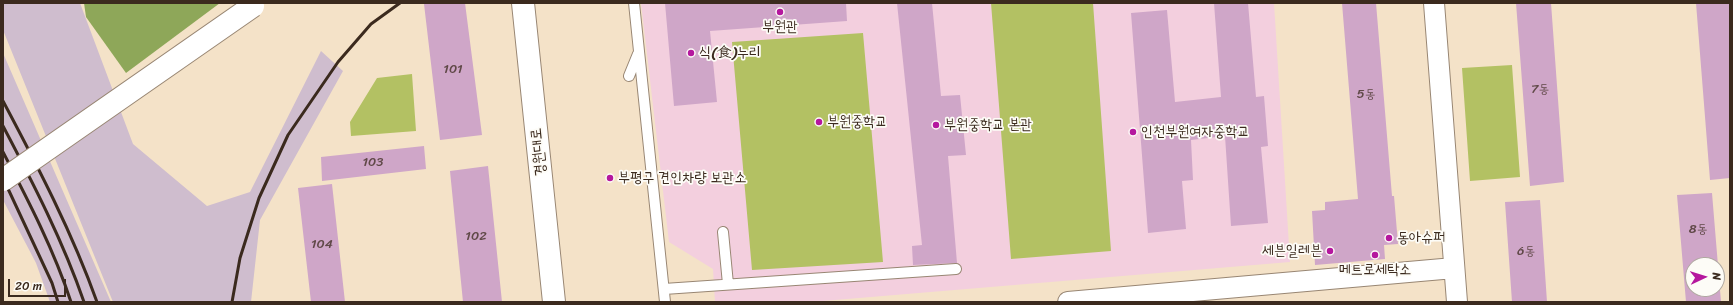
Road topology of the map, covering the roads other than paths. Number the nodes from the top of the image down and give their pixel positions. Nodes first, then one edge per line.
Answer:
1 (523, 3) edge
2 (634, 3) edge
3 (1434, 3) edge
4 (253, 6) dead end
5 (639, 52) junction
6 (629, 76) dead end
7 (3, 180) edge
8 (723, 232) dead end
9 (1454, 268) junction
10 (956, 269) dead end
11 (728, 284) junction
12 (664, 289) junction
13 (554, 302) edge
14 (665, 302) edge
15 (1068, 302) edge
16 (1457, 302) edge

1 - 13 street, 경원대로
2 - 5 lane
3 - 9 street
4 - 7 street, bridge
5 - 6 lane
5 - 12 lane
8 - 11 lane
9 - 15 street
9 - 16 street
10 - 11 lane
11 - 12 lane
12 - 14 lane

